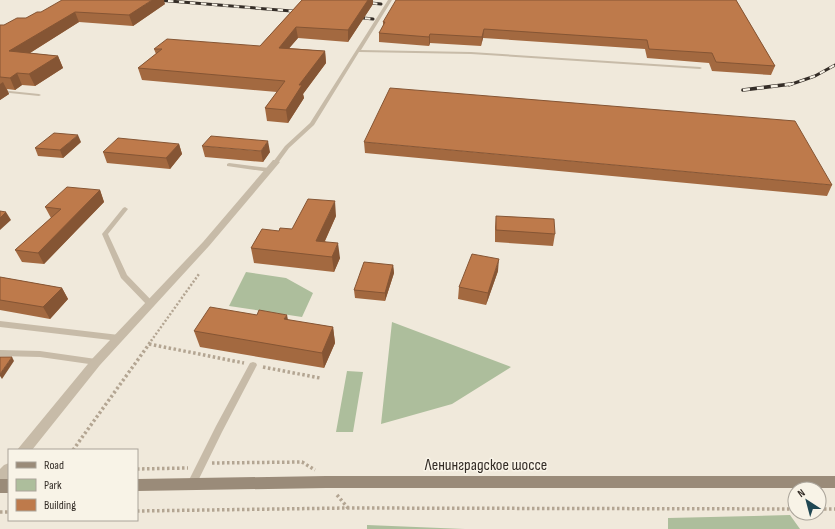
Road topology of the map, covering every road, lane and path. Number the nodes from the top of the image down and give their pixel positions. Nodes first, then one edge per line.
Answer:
1 (390, 0) edge
2 (358, 51) junction
3 (700, 68) dead end
4 (0, 91) edge
5 (39, 95) dead end
6 (276, 162) joint
7 (229, 165) dead end
8 (269, 170) junction
9 (125, 209) dead end
10 (200, 274) dead end
11 (150, 304) junction
12 (0, 324) edge
13 (119, 338) junction
14 (149, 344) junction
15 (0, 353) edge
16 (96, 362) junction
17 (253, 365) junction
18 (320, 378) dead end
19 (25, 449) edge
20 (74, 449) edge
21 (202, 463) junction
22 (311, 466) dead end
23 (138, 469) edge
24 (8, 470) edge
25 (0, 479) edge
26 (835, 482) edge
27 (192, 484) junction
28 (138, 485) edge
29 (787, 509) edge
30 (138, 511) edge

1 - 2 lane
2 - 3 lane
2 - 6 lane
4 - 5 lane
6 - 8 street
7 - 8 lane
8 - 11 street
9 - 11 lane
10 - 14 path
11 - 13 street
12 - 13 lane
13 - 16 street
14 - 17 path
14 - 20 path
15 - 16 lane
16 - 19 street
17 - 18 path
17 - 21 lane
21 - 22 path
21 - 23 path
21 - 27 lane
24 - 25 street
26 - 27 main road, Ленинградское шоссе
27 - 28 main road, Ленинградское шоссе
29 - 30 path

